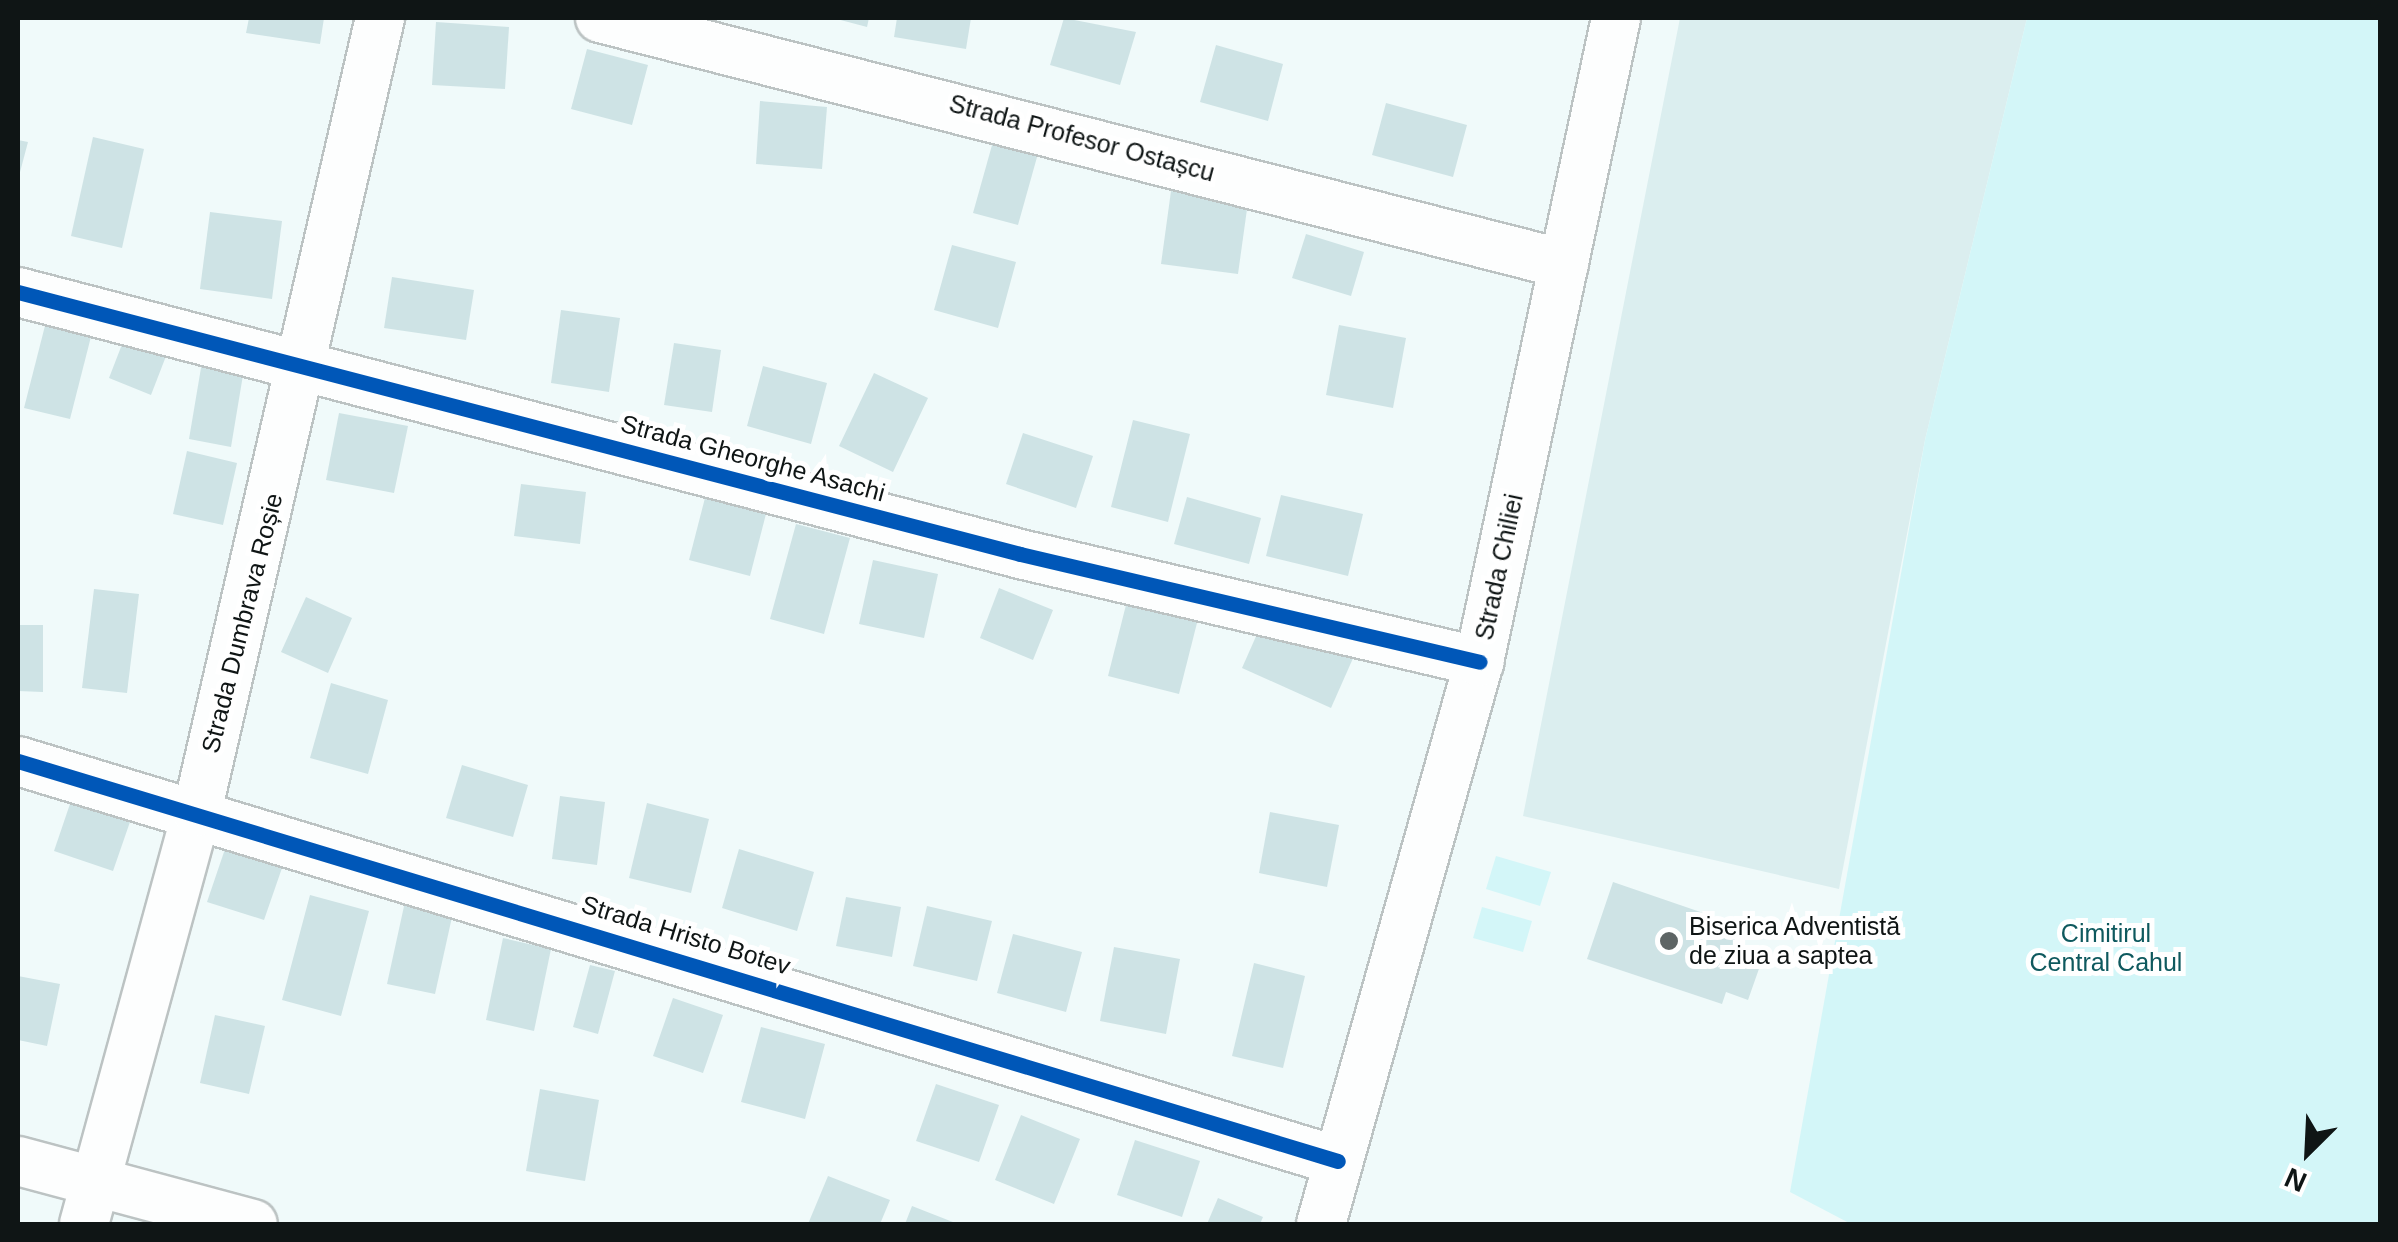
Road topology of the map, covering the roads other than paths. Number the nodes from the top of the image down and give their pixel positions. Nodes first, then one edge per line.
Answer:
1 (380, 18) edge
2 (600, 18) edge
3 (1616, 18) edge
4 (1564, 264) junction
5 (18, 292) edge
6 (304, 368) junction
7 (1479, 662) junction
8 (18, 761) edge
9 (197, 812) junction
10 (18, 1161) edge
11 (1338, 1161) junction
12 (90, 1203) edge
13 (253, 1224) edge
14 (1321, 1224) edge

1 - 6 street, Strada Dumbrava Roșie
2 - 4 street, Strada Profesor Ostașcu
3 - 4 street, Strada Chiliei
4 - 7 street, Strada Chiliei
5 - 6 street, Strada Gheorghe Asachi
6 - 7 street, Strada Gheorghe Asachi
6 - 9 street, Strada Dumbrava Roșie
7 - 11 street, Strada Chiliei
8 - 9 street, Strada Hristo Botev
9 - 11 street, Strada Hristo Botev
9 - 12 street, Strada Dumbrava Roșie
10 - 12 street
11 - 14 street, Strada Chiliei
12 - 13 street

